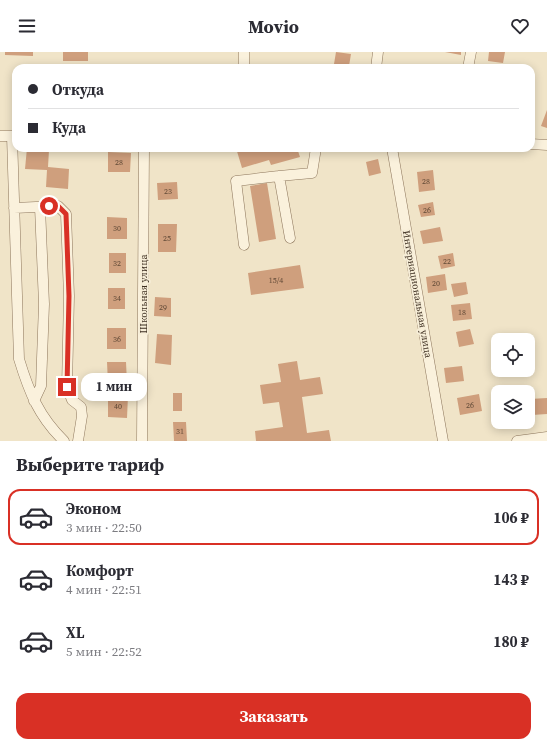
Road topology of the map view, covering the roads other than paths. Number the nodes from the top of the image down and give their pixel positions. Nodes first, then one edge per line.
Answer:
1 (244, 52) edge
2 (378, 52) edge
3 (471, 52) edge
4 (244, 64) edge
5 (376, 64) edge
6 (469, 64) edge
7 (0, 136) edge
8 (12, 136) edge
9 (535, 144) edge
10 (547, 145) edge
11 (14, 152) edge
12 (144, 152) edge
13 (315, 152) edge
14 (393, 152) edge
15 (278, 176) junction
16 (40, 207) junction
17 (14, 208) junction
18 (290, 238) dead end
19 (244, 245) dead end
20 (34, 401) junction
21 (547, 437) edge
22 (64, 441) edge
23 (78, 441) edge
24 (142, 441) edge
25 (443, 441) edge
26 (517, 441) edge

1 - 4 street
2 - 5 street
3 - 6 street
7 - 8 street
9 - 10 street
11 - 17 street
12 - 24 street, Школьная улица
13 - 15 street
14 - 25 street, Интернациональная улица
15 - 18 street
15 - 19 street
16 - 17 street
16 - 20 street
16 - 23 street
17 - 20 street
20 - 22 street
21 - 26 street

